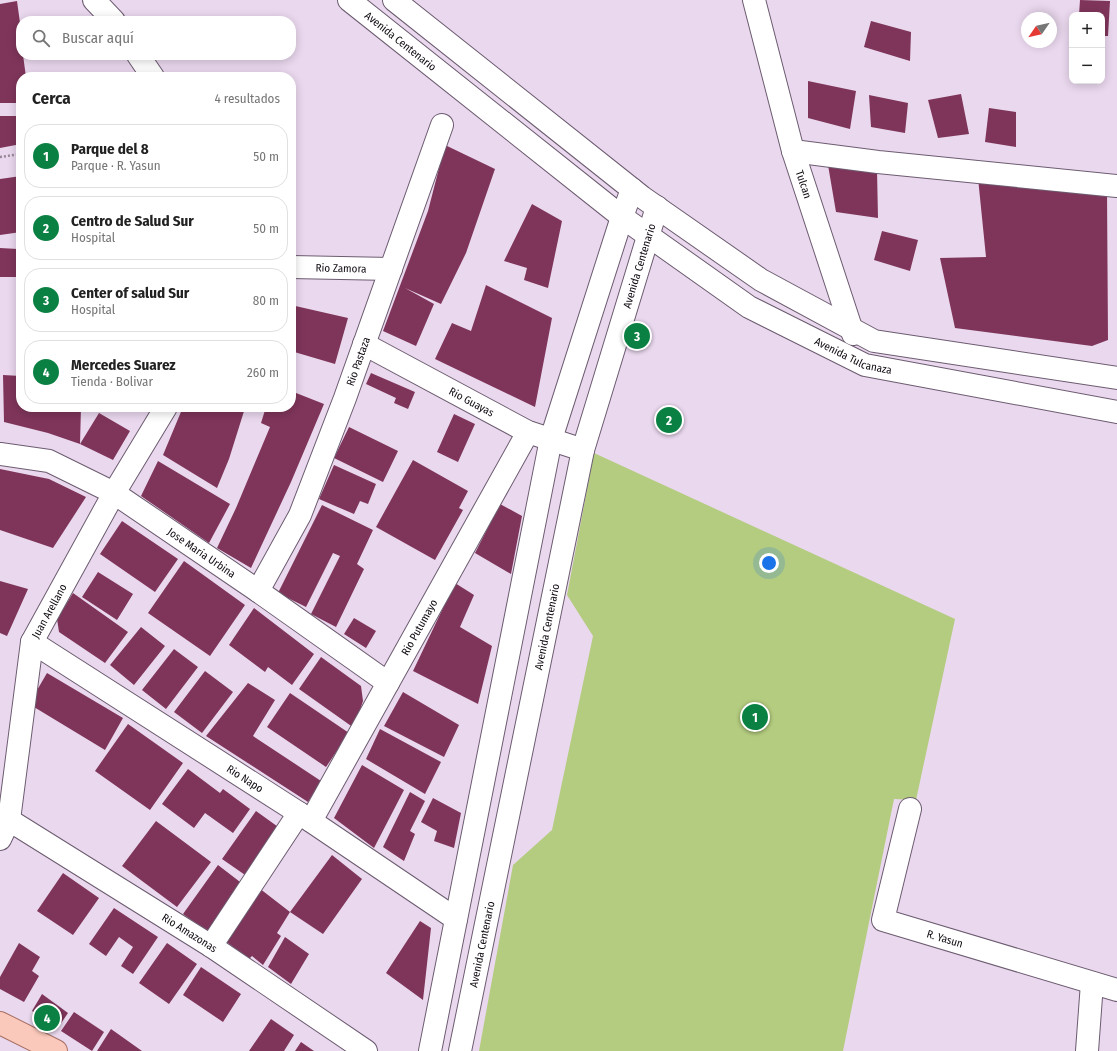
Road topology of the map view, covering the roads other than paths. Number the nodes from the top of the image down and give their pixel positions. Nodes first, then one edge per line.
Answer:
1 (94, 0) edge
2 (349, 0) edge
3 (394, 0) edge
4 (754, 0) edge
5 (109, 16) edge
6 (141, 60) edge
7 (150, 72) edge
8 (442, 125) dead end
9 (793, 151) junction
10 (1117, 186) edge
11 (632, 189) junction
12 (657, 208) junction
13 (622, 218) junction
14 (647, 236) junction
15 (296, 267) edge
16 (391, 269) junction
17 (851, 328) junction
18 (364, 344) junction
19 (865, 366) junction
20 (1117, 378) edge
21 (163, 412) edge
22 (1117, 412) edge
23 (528, 432) junction
24 (551, 439) junction
25 (583, 450) junction
26 (0, 454) edge
27 (114, 493) junction
28 (258, 591) junction
29 (32, 642) junction
30 (388, 683) junction
31 (910, 809) dead end
32 (305, 817) junction
33 (4, 830) edge
34 (456, 919) junction
35 (211, 946) junction
36 (1092, 983) junction
37 (1117, 990) edge
38 (2, 1024) edge
39 (34, 1051) edge
40 (56, 1051) edge
41 (366, 1051) edge
42 (430, 1051) edge
43 (460, 1051) edge
44 (1087, 1051) edge

1 - 5 street
2 - 13 street, Avenida Centenario
3 - 11 street
4 - 9 street, Tulcan
6 - 7 street
8 - 16 street, Rio Pastaza
9 - 10 street
9 - 17 street, Tulcan
11 - 12 street, Avenida Tulcanaza
11 - 13 street
12 - 14 street, Avenida Centenario
12 - 17 street, Avenida Tulcanaza
13 - 14 street, Avenida Tulcanaza
13 - 24 street
14 - 19 street, Avenida Tulcanaza
14 - 25 street, Avenida Centenario
15 - 16 street, Rio Zamora
16 - 18 street, Rio Pastaza
17 - 19 street, Tulcan
17 - 20 street, Avenida Tulcanaza
18 - 23 street, Rio Guayas
18 - 28 street, Rio Pastaza
19 - 22 street, Avenida Tulcanaza
21 - 27 street, Juan Arellano
23 - 24 street, Rio Guayas
23 - 30 street, Rio Putumayo
24 - 25 street, Rio Guayas
24 - 34 street
25 - 43 street, Avenida Centenario
26 - 27 street, Jose Maria Urbina
27 - 28 street, Jose Maria Urbina
27 - 29 street, Juan Arellano
28 - 30 street, Jose Maria Urbina
29 - 32 street, Rio Napo
29 - 33 street, Juan Arellano
30 - 32 street, Rio Putumayo
31 - 36 street, R. Yasun
32 - 34 street, Rio Napo
32 - 35 street, Rio Putumayo
33 - 35 street, Rio Amazonas
34 - 42 street
35 - 41 street, Rio Amazonas
36 - 37 street, R. Yasun
36 - 44 street
38 - 39 main road
38 - 40 main road

